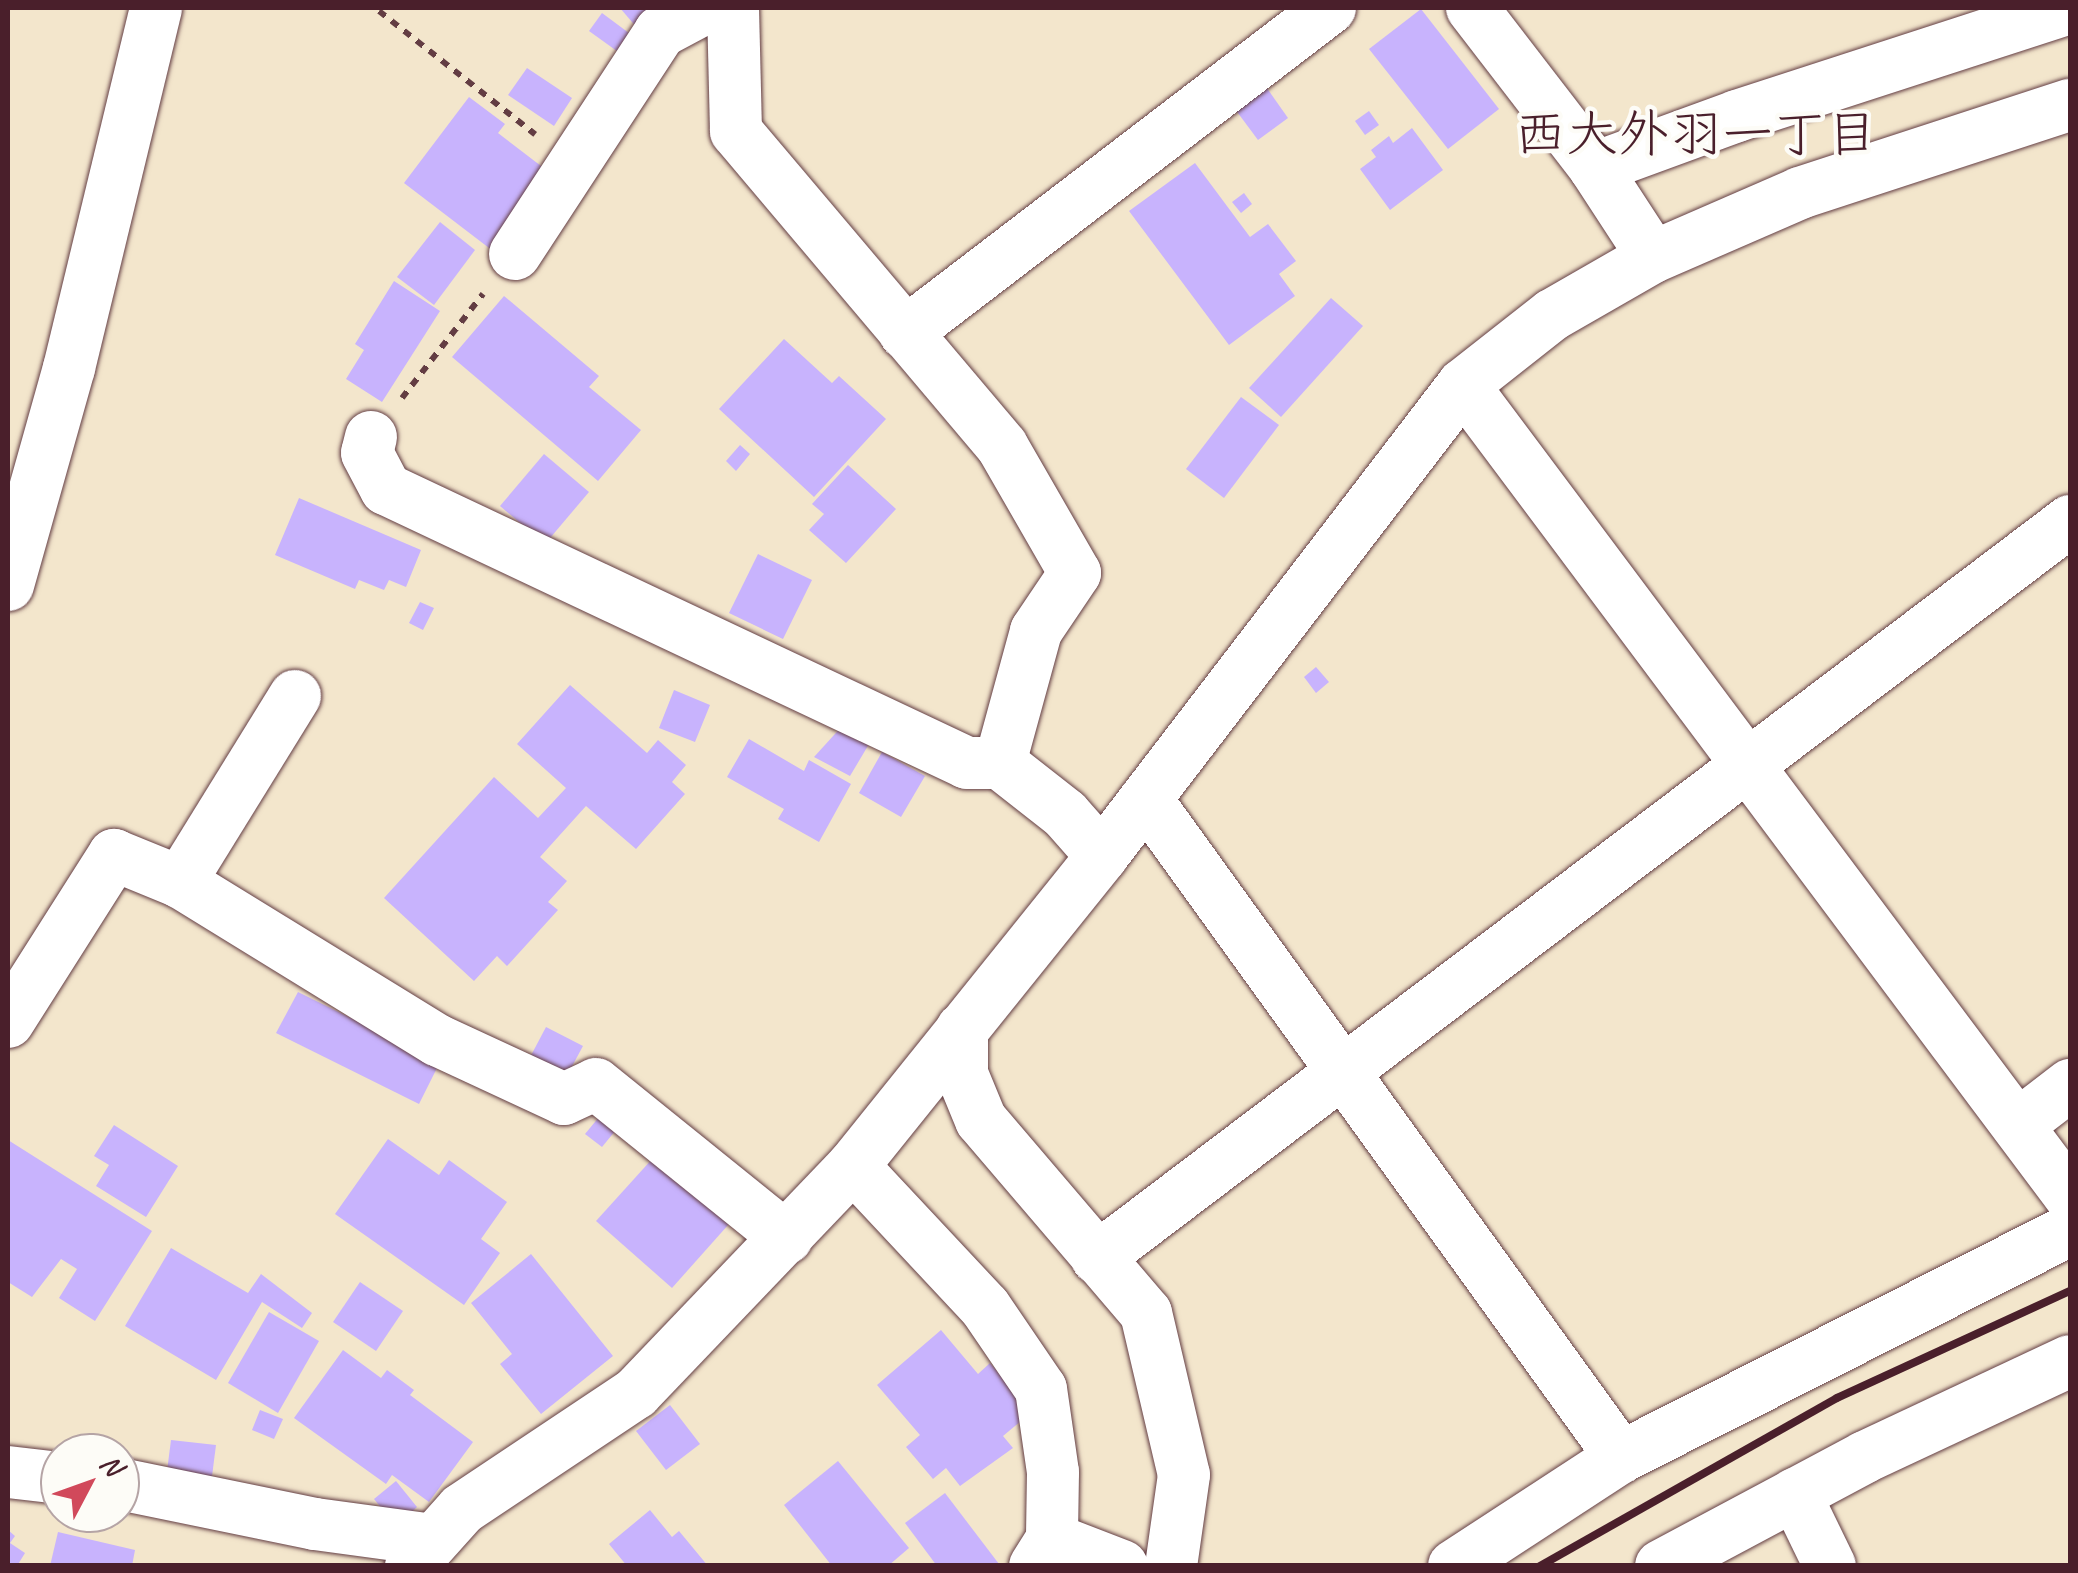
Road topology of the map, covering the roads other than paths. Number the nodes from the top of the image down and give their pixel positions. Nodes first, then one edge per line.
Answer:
1 (156, 8) edge
2 (706, 8) edge
3 (734, 8) edge
4 (1330, 8) edge
5 (1472, 8) edge
6 (2068, 8) edge
7 (2070, 105) edge
8 (1595, 168) junction
9 (515, 254) road end
10 (1653, 257) junction
11 (905, 333) junction
12 (1462, 385) junction
13 (372, 438) road end
14 (2070, 521) edge
15 (8, 584) edge
16 (295, 696) dead end
17 (1000, 764) junction
18 (1748, 765) junction
19 (1146, 799) junction
20 (1102, 856) junction
21 (180, 882) junction
22 (8, 1022) edge
23 (962, 1029) junction
24 (1341, 1073) junction
25 (2070, 1085) edge
26 (2018, 1125) junction
27 (853, 1166) junction
28 (2070, 1196) edge
29 (2070, 1230) edge
30 (787, 1238) junction
31 (1097, 1258) junction
32 (2070, 1361) edge
33 (1621, 1457) junction
34 (8, 1472) edge
35 (40, 1476) edge
36 (140, 1488) edge
37 (1795, 1494) junction
38 (1044, 1552) edge
39 (422, 1553) edge
40 (1122, 1566) edge
41 (1171, 1566) edge
42 (1454, 1566) edge
43 (1661, 1566) edge
44 (1830, 1566) edge

1 - 15 street
2 - 9 street
3 - 11 street
4 - 11 street
5 - 8 street
6 - 8 street
7 - 10 street
8 - 10 street
10 - 12 street
11 - 17 street
12 - 18 street
12 - 19 street
13 - 17 street
14 - 18 street
16 - 21 street
17 - 20 street
18 - 24 street
18 - 26 street
19 - 20 street
19 - 24 street
20 - 23 street
21 - 22 street
21 - 30 street
23 - 27 street
23 - 31 street
24 - 31 street
24 - 33 street
25 - 26 street
26 - 28 street
27 - 30 street
27 - 38 street
29 - 33 street
30 - 39 street
31 - 41 street
32 - 37 street
33 - 42 street
34 - 35 street
36 - 39 street
37 - 43 street
37 - 44 street
38 - 40 street

